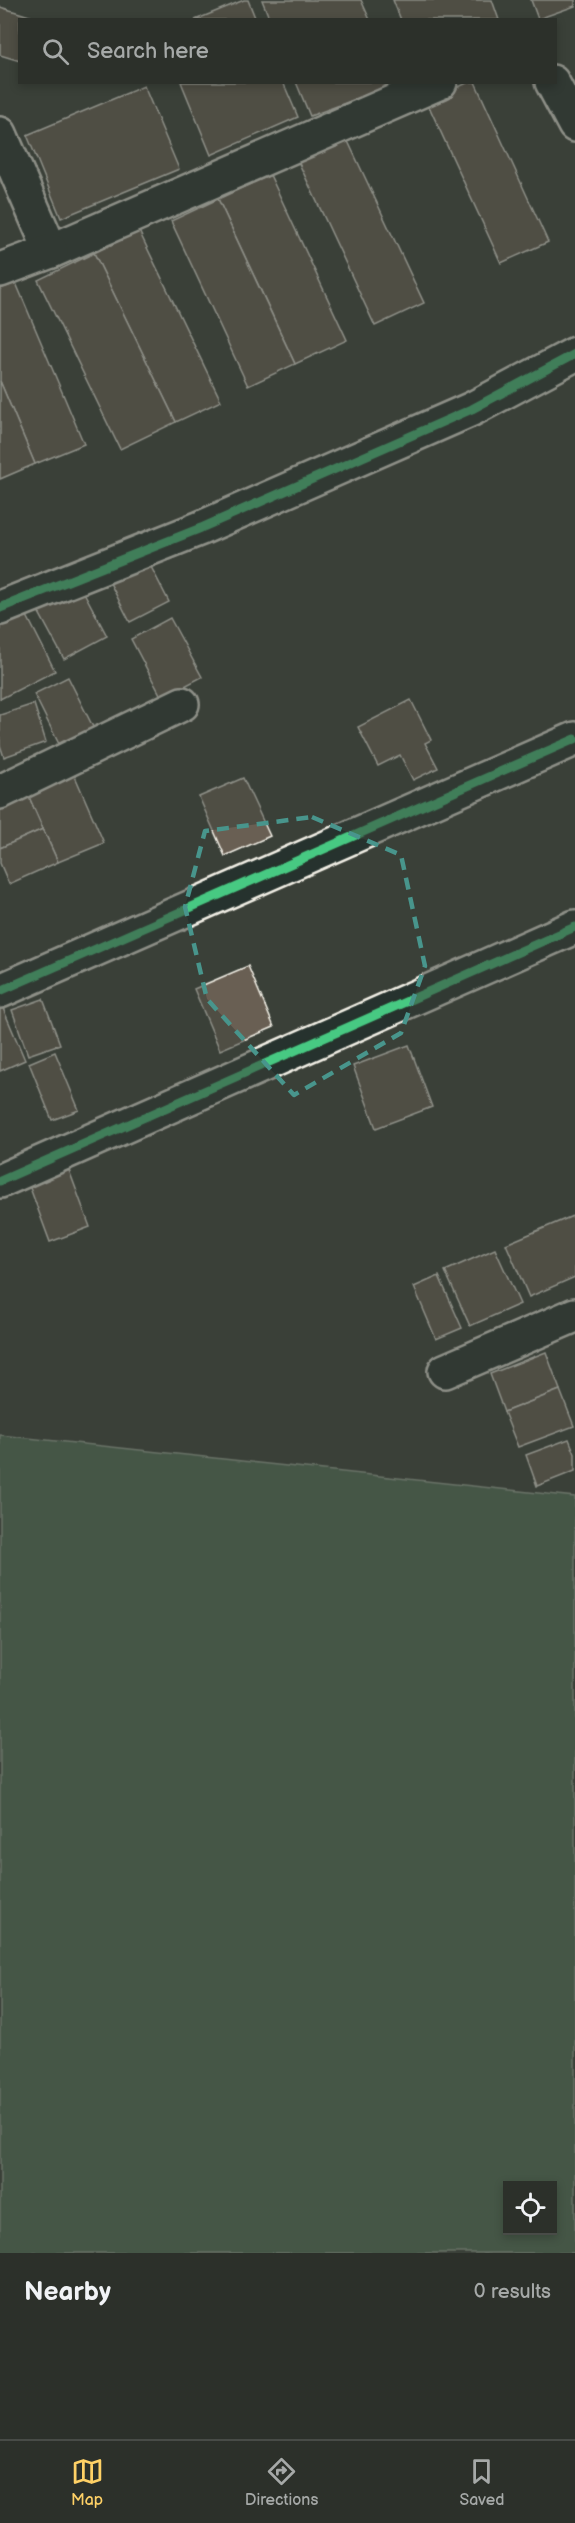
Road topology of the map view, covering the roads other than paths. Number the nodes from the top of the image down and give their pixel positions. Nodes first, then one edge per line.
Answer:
1 (435, 84) edge
2 (553, 84) edge
3 (575, 125) edge
4 (0, 134) edge
5 (51, 251) junction
6 (1, 269) edge
7 (575, 354) edge
8 (0, 608) edge
9 (182, 704) dead end
10 (575, 739) edge
11 (0, 792) edge
12 (575, 927) edge
13 (0, 991) edge
14 (0, 1180) edge
15 (575, 1315) edge
16 (445, 1371) dead end

1 - 5 street
2 - 3 street
4 - 5 street
5 - 6 street
7 - 8 street
9 - 11 street
10 - 13 street
12 - 14 street
15 - 16 street

